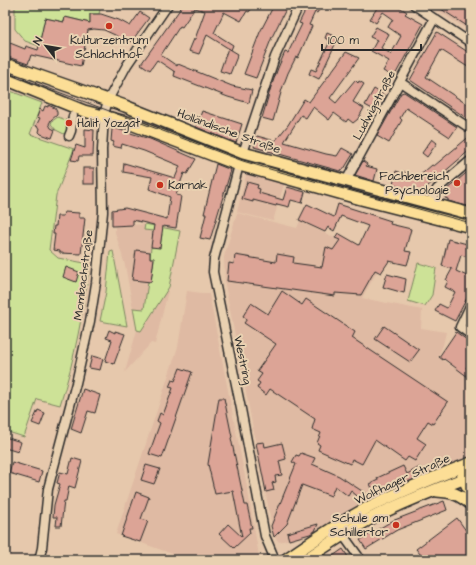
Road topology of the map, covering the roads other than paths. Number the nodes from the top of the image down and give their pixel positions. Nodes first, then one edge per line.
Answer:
1 (168, 5) edge
2 (299, 5) edge
3 (414, 5) edge
4 (434, 19) junction
5 (471, 43) edge
6 (5, 64) edge
7 (5, 79) edge
8 (400, 82) junction
9 (108, 100) junction
10 (104, 115) junction
11 (73, 116) dead end
12 (471, 129) edge
13 (69, 136) dead end
14 (243, 153) junction
15 (471, 160) edge
16 (239, 165) junction
17 (346, 181) junction
18 (429, 204) junction
19 (471, 214) edge
20 (471, 227) edge
21 (471, 304) edge
22 (471, 335) edge
23 (466, 473) edge
24 (434, 491) junction
25 (471, 494) edge
26 (471, 504) edge
27 (343, 535) junction
28 (39, 560) edge
29 (273, 560) edge
30 (285, 560) edge
31 (305, 560) edge
32 (361, 560) edge

1 - 9 street, Mombachstraße
2 - 14 street
3 - 4 street
4 - 5 street
4 - 8 street, Ludwigstraße
6 - 9 main road, Holländische Straße
7 - 10 main road
8 - 12 street
8 - 17 street, Ludwigstraße
9 - 10 street, Mombachstraße
9 - 14 main road, Holländische Straße
10 - 16 main road
10 - 28 street, Mombachstraße
11 - 13 street
14 - 17 main road, Holländische Straße
15 - 18 street
16 - 20 main road
16 - 29 street, Westring
17 - 18 main road, Holländische Straße
18 - 19 main road, Holländische Straße
21 - 22 street
23 - 24 main road, Wolfhager Straße
23 - 25 main road
23 - 30 main road, Wolfhager Straße
24 - 26 main road
24 - 27 main road, Wolfhager Straße
27 - 31 main road, Wolfhager Straße
27 - 32 street

